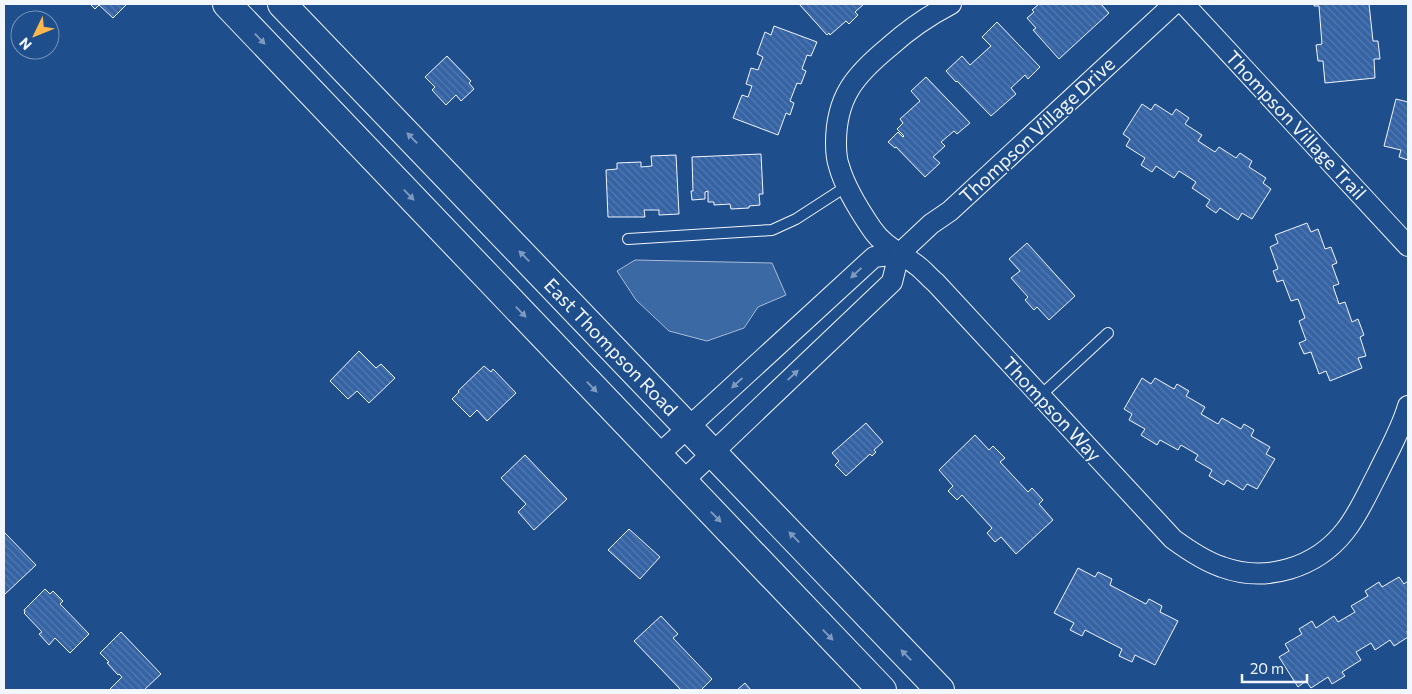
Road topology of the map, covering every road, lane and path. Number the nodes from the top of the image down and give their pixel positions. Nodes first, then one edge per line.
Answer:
1 (226, 4) edge
2 (282, 4) edge
3 (951, 4) edge
4 (1174, 4) edge
5 (1184, 4) edge
6 (847, 186) junction
7 (628, 239) dead end
8 (1408, 246) edge
9 (899, 254) junction
10 (1108, 333) dead end
11 (1040, 396) junction
12 (1408, 406) edge
13 (689, 427) junction
14 (712, 452) junction
15 (657, 456) junction
16 (682, 482) junction
17 (882, 690) edge
18 (940, 690) edge

1 -> 15 main road
13 -> 2 main road, East Thompson Road
3 - 6 street, Thompson Way
4 - 9 street, Thompson Village Drive
5 - 8 street, Thompson Village Trail
6 - 7 lane
6 - 9 street, Thompson Way
9 - 11 street, Thompson Way
9 -> 13 street
14 -> 9 street
10 - 11 lane
11 - 12 street, Thompson Way
13 - 14 main road, East Thompson Road
13 - 15 street
14 - 16 street
18 -> 14 main road, East Thompson Road
15 - 16 main road
16 -> 17 main road

